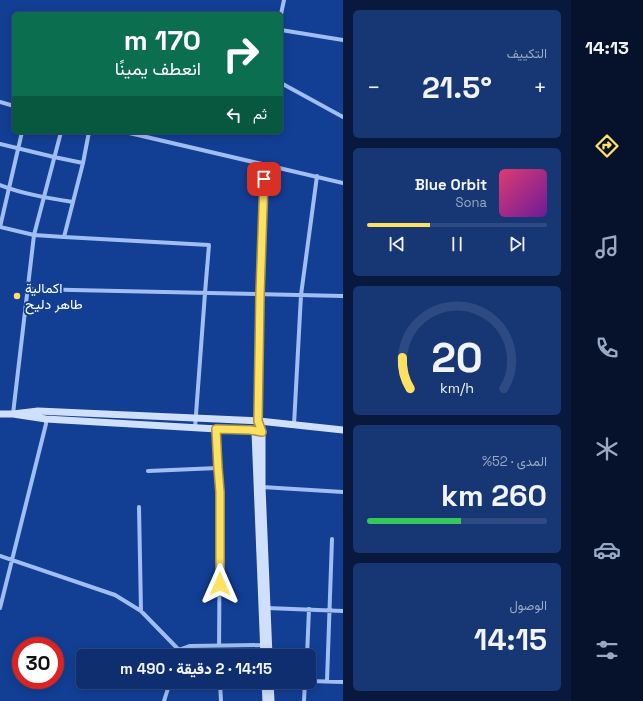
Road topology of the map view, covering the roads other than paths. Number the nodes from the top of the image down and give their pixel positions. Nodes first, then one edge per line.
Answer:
1 (284, 0) edge
2 (281, 12) edge
3 (283, 30) edge
4 (343, 40) edge
5 (283, 84) edge
6 (0, 102) edge
7 (12, 105) edge
8 (343, 117) edge
9 (22, 134) edge
10 (60, 134) edge
11 (89, 134) edge
12 (135, 134) edge
13 (0, 144) edge
14 (18, 148) junction
15 (54, 157) junction
16 (83, 162) junction
17 (265, 164) junction
18 (317, 176) junction
19 (343, 182) edge
20 (0, 185) edge
21 (9, 189) junction
22 (44, 197) junction
23 (73, 202) junction
24 (0, 227) edge
25 (34, 234) junction
26 (64, 237) junction
27 (28, 289) junction
28 (204, 293) junction
29 (260, 294) junction
30 (301, 295) junction
31 (343, 296) edge
32 (0, 414) edge
33 (13, 414) junction
34 (196, 418) junction
35 (46, 419) junction
36 (258, 421) junction
37 (294, 425) junction
38 (195, 428) junction
39 (216, 429) junction
40 (343, 430) edge
41 (259, 431) junction
42 (218, 468) junction
43 (148, 471) dead end
44 (262, 487) junction
45 (343, 492) edge
46 (139, 506) dead end
47 (332, 539) dead end
48 (0, 556) edge
49 (12, 560) junction
50 (0, 608) edge
51 (267, 608) junction
52 (309, 610) junction
53 (141, 611) junction
54 (330, 611) junction
55 (343, 611) edge
56 (266, 645) junction
57 (219, 646) junction
58 (178, 649) edge
59 (182, 649) edge
60 (219, 649) edge
61 (265, 649) edge
62 (267, 649) edge
63 (307, 649) edge
64 (316, 681) edge
65 (327, 681) junction
66 (343, 682) edge
67 (168, 689) edge
68 (220, 689) edge
69 (265, 689) edge
70 (270, 689) edge
71 (305, 689) edge
72 (164, 701) edge
73 (221, 701) edge
74 (266, 701) edge
75 (271, 701) edge
76 (304, 701) edge

1 - 2 street
3 - 4 street
5 - 8 street
6 - 7 street
9 - 14 street
10 - 15 street
11 - 16 street
12 - 17 street
13 - 14 street
14 - 15 street
14 - 21 street
15 - 16 street
15 - 22 street
16 - 23 street
17 - 18 street
17 - 29 street
18 - 19 street
18 - 30 street
20 - 21 street
21 - 22 street
21 - 24 street
22 - 23 street
22 - 25 street
23 - 26 street
24 - 25 street
25 - 26 street
25 - 27 street
26 - 28 street
27 - 28 street
27 - 33 street
28 - 29 street
28 - 34 street
29 - 30 street
29 - 36 street
30 - 31 street
30 - 37 street
32 - 33 street
33 - 34 street
33 - 35 street
34 - 36 street
34 - 38 street
35 - 38 street
35 - 49 street
36 - 37 street
36 - 41 street
37 - 40 street
38 - 39 street
39 - 41 street
39 - 42 street
41 - 44 street
41 - 56 street
42 - 43 street
42 - 57 street
44 - 45 street
44 - 51 street
46 - 53 street
47 - 54 street
48 - 49 street
49 - 50 street
49 - 53 street
51 - 52 street
51 - 56 street
52 - 54 street
52 - 63 street
53 - 58 street
54 - 55 street
54 - 65 street
56 - 57 street
56 - 61 street
56 - 62 street
57 - 59 street
57 - 60 street
64 - 65 street
65 - 66 street
67 - 72 street
68 - 73 street
69 - 74 street
70 - 75 street
71 - 76 street

